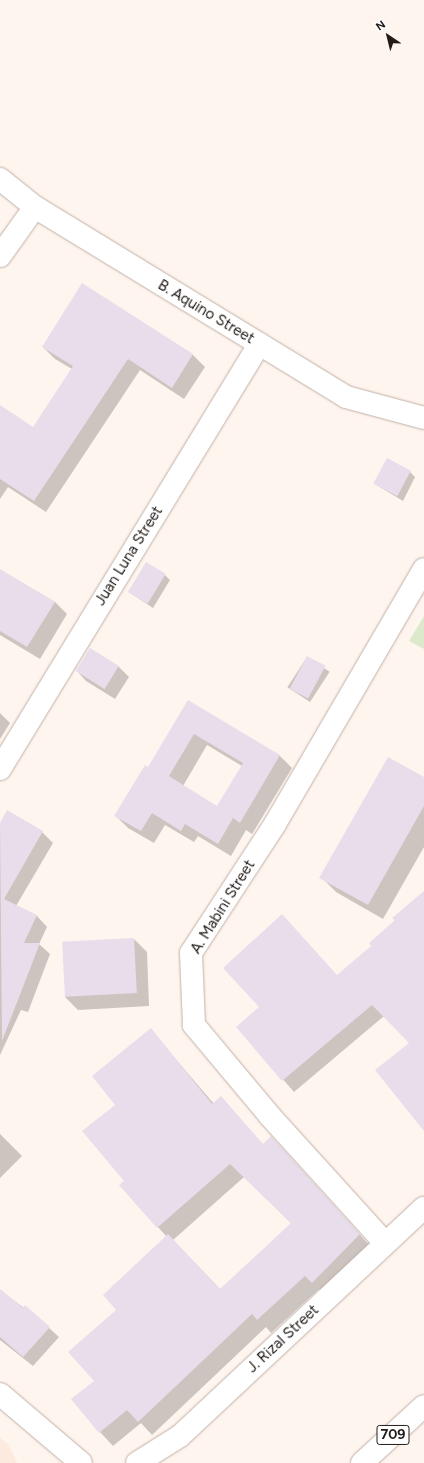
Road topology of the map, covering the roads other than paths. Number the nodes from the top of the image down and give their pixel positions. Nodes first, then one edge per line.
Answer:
1 (0, 179) edge
2 (35, 207) junction
3 (0, 256) edge
4 (259, 344) junction
5 (424, 418) edge
6 (424, 569) edge
7 (0, 769) edge
8 (424, 1208) edge
9 (385, 1243) junction
10 (0, 1394) edge
11 (424, 1406) edge
12 (81, 1463) edge
13 (137, 1463) edge
14 (362, 1463) edge

1 - 2 street, B. Aquino Street
2 - 3 street
2 - 4 street, B. Aquino Street
4 - 5 street, B. Aquino Street
4 - 7 street, Juan Luna Street
6 - 9 street, A. Mabini Street
8 - 9 street, J. Rizal Street
9 - 13 street, J. Rizal Street
10 - 12 street
11 - 14 street, 709

